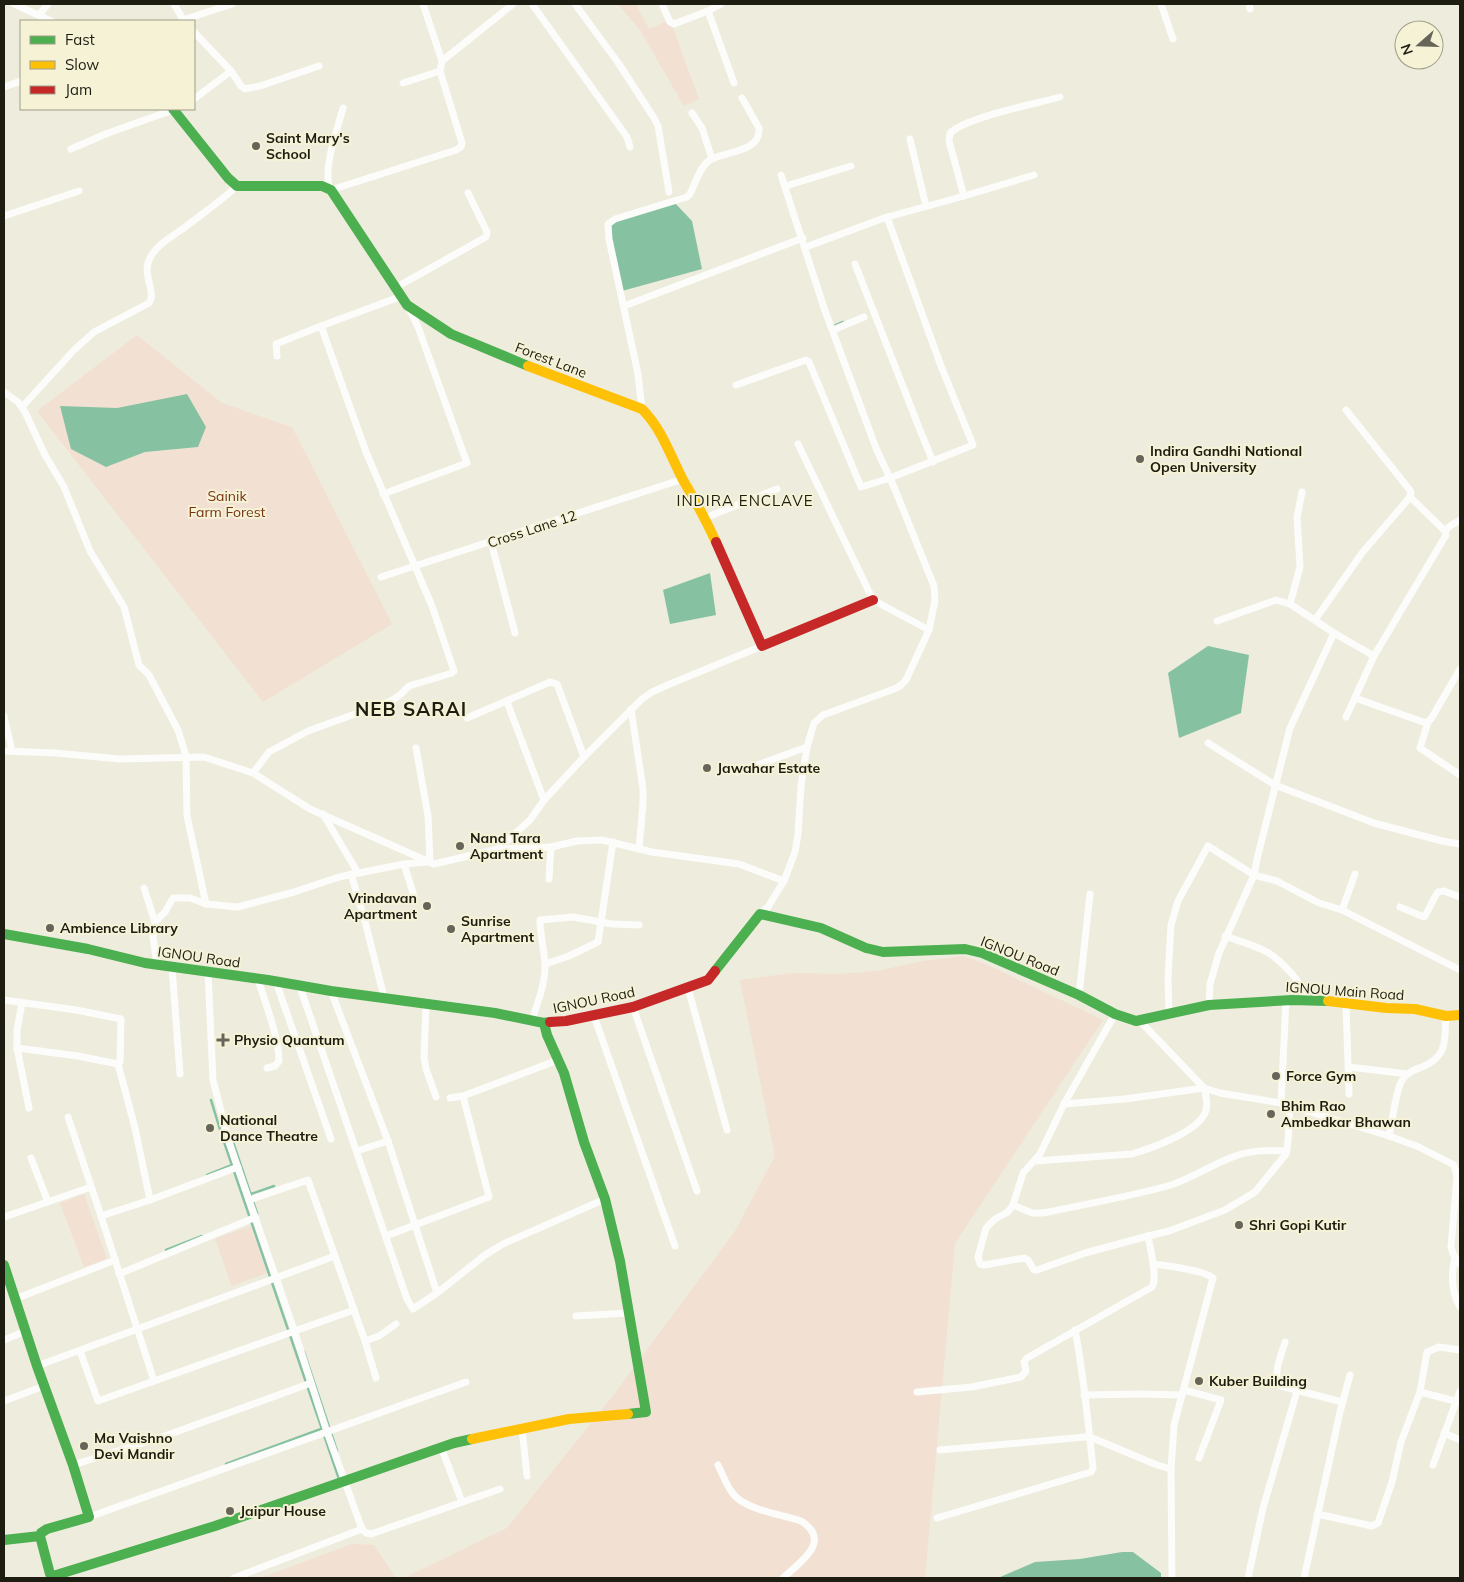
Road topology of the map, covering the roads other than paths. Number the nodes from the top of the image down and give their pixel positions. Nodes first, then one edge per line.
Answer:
1 (14, 4) edge
2 (48, 4) edge
3 (174, 4) edge
4 (232, 4) edge
5 (423, 4) edge
6 (513, 4) edge
7 (532, 4) edge
8 (575, 4) edge
9 (662, 4) edge
10 (721, 4) edge
11 (1161, 4) edge
12 (708, 11) junction
13 (39, 15) junction
14 (49, 20) edge
15 (183, 20) edge
16 (187, 20) edge
17 (195, 33) edge
18 (1173, 39) dead end
19 (442, 61) junction
20 (319, 66) dead end
21 (231, 71) junction
22 (440, 71) junction
23 (20, 80) edge
24 (403, 83) dead end
25 (734, 83) dead end
26 (4, 87) edge
27 (1060, 97) dead end
28 (195, 98) edge
29 (742, 98) dead end
30 (343, 108) dead end
31 (171, 110) edge
32 (175, 110) edge
33 (692, 113) dead end
34 (910, 139) dead end
35 (630, 147) dead end
36 (71, 149) dead end
37 (712, 159) junction
38 (851, 166) dead end
39 (781, 175) dead end
40 (1034, 175) dead end
41 (237, 186) junction
42 (786, 186) junction
43 (330, 188) junction
44 (79, 191) dead end
45 (669, 192) dead end
46 (468, 193) dead end
47 (964, 196) junction
48 (926, 206) junction
49 (4, 216) edge
50 (887, 217) junction
51 (803, 238) junction
52 (806, 246) junction
53 (855, 264) dead end
54 (402, 296) junction
55 (624, 306) junction
56 (864, 317) dead end
57 (321, 326) junction
58 (833, 330) junction
59 (278, 356) dead end
60 (736, 385) dead end
61 (4, 392) edge
62 (22, 407) junction
63 (642, 409) junction
64 (1346, 410) dead end
65 (798, 444) dead end
66 (933, 462) junction
67 (890, 478) junction
68 (683, 479) junction
69 (777, 489) dead end
70 (1302, 492) dead end
71 (383, 494) junction
72 (1410, 497) junction
73 (705, 518) junction
74 (1460, 520) edge
75 (1445, 531) junction
76 (491, 542) junction
77 (415, 566) junction
78 (381, 577) dead end
79 (872, 600) junction
80 (1290, 604) junction
81 (1315, 620) junction
82 (1217, 621) dead end
83 (929, 630) junction
84 (515, 633) dead end
85 (1334, 633) junction
86 (762, 646) junction
87 (1374, 656) junction
88 (1460, 669) edge
89 (1355, 698) junction
90 (507, 702) junction
91 (631, 710) junction
92 (4, 716) edge
93 (1346, 717) dead end
94 (467, 718) dead end
95 (1428, 722) junction
96 (1208, 743) dead end
97 (807, 747) junction
98 (416, 748) dead end
99 (4, 751) edge
100 (12, 751) junction
101 (186, 756) junction
102 (584, 757) junction
103 (738, 772) dead end
104 (254, 773) junction
105 (1460, 775) edge
106 (1275, 785) junction
107 (544, 800) junction
108 (322, 814) junction
109 (613, 842) junction
110 (1460, 844) edge
111 (551, 847) junction
112 (639, 848) junction
113 (498, 849) junction
114 (430, 862) junction
115 (404, 864) junction
116 (354, 874) junction
117 (1355, 874) dead end
118 (1254, 875) junction
119 (549, 879) dead end
120 (784, 881) junction
121 (144, 888) dead end
122 (1090, 894) dead end
123 (414, 896) dead end
124 (1460, 897) edge
125 (206, 904) junction
126 (1400, 907) dead end
127 (1342, 910) junction
128 (760, 914) junction
129 (155, 922) junction
130 (600, 923) junction
131 (639, 926) dead end
132 (4, 932) edge
133 (1225, 936) junction
134 (545, 964) junction
135 (157, 965) junction
136 (172, 967) junction
137 (1460, 970) edge
138 (208, 972) junction
139 (258, 979) junction
140 (276, 982) junction
141 (300, 987) junction
142 (688, 988) junction
143 (331, 991) junction
144 (1079, 995) junction
145 (384, 997) junction
146 (4, 1000) edge
147 (1286, 1000) junction
148 (1307, 1000) junction
149 (22, 1003) junction
150 (426, 1003) junction
151 (1346, 1004) junction
152 (1209, 1005) junction
153 (634, 1007) junction
154 (1115, 1014) junction
155 (1169, 1014) junction
156 (1460, 1015) edge
157 (594, 1016) junction
158 (1446, 1016) junction
159 (532, 1021) junction
160 (1140, 1021) junction
161 (544, 1023) junction
162 (17, 1048) junction
163 (558, 1060) junction
164 (118, 1064) junction
165 (1349, 1067) junction
166 (267, 1068) dead end
167 (180, 1074) dead end
168 (1408, 1074) junction
169 (1204, 1088) junction
170 (1349, 1094) dead end
171 (463, 1096) junction
172 (436, 1098) dead end
173 (450, 1098) dead end
174 (1281, 1103) junction
175 (1064, 1104) junction
176 (1290, 1106) junction
177 (29, 1108) dead end
178 (68, 1117) dead end
179 (727, 1130) dead end
180 (1390, 1136) junction
181 (331, 1139) dead end
182 (388, 1141) junction
183 (357, 1151) junction
184 (1287, 1151) junction
185 (31, 1158) dead end
186 (1035, 1161) junction
187 (238, 1167) junction
188 (1458, 1167) edge
189 (91, 1187) junction
190 (697, 1191) dead end
191 (606, 1199) junction
192 (150, 1200) junction
193 (249, 1200) junction
194 (48, 1202) junction
195 (1013, 1205) junction
196 (101, 1216) junction
197 (4, 1217) edge
198 (256, 1218) junction
199 (416, 1224) junction
200 (386, 1236) junction
201 (1148, 1236) junction
202 (675, 1246) dead end
203 (335, 1256) junction
204 (1455, 1257) junction
205 (115, 1260) junction
206 (1153, 1264) junction
207 (1460, 1264) edge
208 (4, 1265) edge
209 (119, 1274) junction
210 (6, 1277) edge
211 (276, 1277) junction
212 (437, 1293) junction
213 (15, 1299) junction
214 (1460, 1307) edge
215 (354, 1310) junction
216 (628, 1312) junction
217 (576, 1316) dead end
218 (396, 1324) dead end
219 (137, 1329) junction
220 (294, 1330) junction
221 (1076, 1330) junction
222 (26, 1332) junction
223 (4, 1340) edge
224 (365, 1341) junction
225 (1285, 1342) dead end
226 (1460, 1350) edge
227 (80, 1351) junction
228 (37, 1366) junction
229 (1350, 1375) dead end
230 (376, 1378) dead end
231 (154, 1381) junction
232 (311, 1382) junction
233 (466, 1382) dead end
234 (44, 1386) junction
235 (1297, 1390) junction
236 (1460, 1391) edge
237 (917, 1392) dead end
238 (1183, 1392) junction
239 (1420, 1392) junction
240 (1084, 1395) junction
241 (4, 1401) edge
242 (1455, 1401) junction
243 (1342, 1402) junction
244 (522, 1429) junction
245 (324, 1433) junction
246 (1444, 1434) junction
247 (1090, 1438) junction
248 (1460, 1440) edge
249 (442, 1447) junction
250 (940, 1450) dead end
251 (1199, 1458) dead end
252 (73, 1465) junction
253 (718, 1465) dead end
254 (1433, 1465) dead end
255 (1171, 1469) junction
256 (527, 1476) dead end
257 (345, 1482) junction
258 (500, 1489) dead end
259 (462, 1502) junction
260 (1318, 1514) junction
261 (89, 1517) junction
262 (937, 1518) dead end
263 (362, 1529) junction
264 (40, 1536) junction
265 (4, 1539) edge
266 (52, 1577) edge
267 (234, 1578) edge
268 (783, 1578) edge
269 (1172, 1578) edge
270 (1248, 1578) edge
271 (1304, 1578) edge

1 - 13 street
2 - 13 street
3 - 15 street
4 - 16 street
5 - 19 street
6 - 19 street
7 - 35 street
8 - 45 street
9 - 12 street
10 - 12 street
11 - 18 street
12 - 25 street
13 - 14 street
17 - 21 street
19 - 22 street
20 - 21 street
21 - 28 street
22 - 24 street
22 - 43 street
23 - 26 street
27 - 47 street
29 - 37 street
30 - 43 street
31 - 36 street
32 - 41 street
33 - 37 street
34 - 48 street
37 - 55 street
38 - 42 street
39 - 42 street
40 - 47 street
41 - 43 street
41 - 62 street
42 - 51 street
43 - 54 street, Forest Lane
44 - 49 street
46 - 54 street
47 - 48 street
48 - 50 street
50 - 52 street
50 - 66 street
51 - 52 street
51 - 55 street
52 - 58 street
53 - 66 street
54 - 57 street
54 - 63 street, Forest Lane
54 - 71 street
55 - 63 street
56 - 58 street
57 - 59 street
57 - 71 street
58 - 67 street
60 - 67 street
61 - 62 street
62 - 101 street
63 - 68 street
64 - 72 street
65 - 79 street
66 - 67 street
67 - 83 street
68 - 73 street
68 - 76 street, Cross Lane 12
69 - 73 street
70 - 80 street
71 - 77 street
72 - 75 street
72 - 81 street
73 - 86 street
74 - 75 street
75 - 87 street
76 - 77 street, Cross Lane 12
76 - 84 street
77 - 78 street, Cross Lane 12
77 - 104 street
79 - 83 street
79 - 86 street
80 - 81 street
80 - 82 street
81 - 85 street
83 - 97 street
85 - 87 street
85 - 106 street
86 - 91 street
87 - 89 street
88 - 95 street
89 - 93 street
89 - 95 street
90 - 94 street
90 - 102 street
90 - 107 street
91 - 102 street
91 - 112 street
92 - 100 street
95 - 105 street
96 - 106 street
97 - 103 street
97 - 120 street
98 - 114 street
99 - 100 street
100 - 101 street
101 - 104 street
101 - 125 street
102 - 107 street
104 - 108 street
106 - 110 street
106 - 118 street
107 - 113 street
108 - 114 street
108 - 116 street
109 - 111 street
109 - 112 street
109 - 130 street
111 - 113 street
111 - 119 street
112 - 120 street
113 - 114 street
114 - 115 street
115 - 116 street
115 - 123 street
116 - 125 street
116 - 145 street
117 - 127 street
118 - 127 street
118 - 133 street
118 - 155 street
120 - 128 street
121 - 129 street
122 - 144 street
124 - 126 street
125 - 129 street
127 - 137 street
128 - 142 street, IGNOU Road
128 - 144 street, IGNOU Road
129 - 135 street
130 - 131 street
130 - 134 street
130 - 134 street
132 - 135 street, IGNOU Road
133 - 148 street
133 - 152 street
134 - 159 street
135 - 136 street, IGNOU Road
136 - 138 street, IGNOU Road
136 - 167 street
138 - 139 street, IGNOU Road
138 - 187 street
139 - 140 street, IGNOU Road
139 - 166 street
140 - 141 street, IGNOU Road
140 - 181 street
141 - 143 street, IGNOU Road
141 - 183 street
142 - 153 street, IGNOU Road
142 - 179 street
143 - 145 street, IGNOU Road
143 - 182 street
144 - 154 street, IGNOU Road
145 - 150 street, IGNOU Road
146 - 149 street
147 - 148 street, IGNOU Main Road
147 - 152 street, IGNOU Main Road
147 - 174 street
148 - 151 street, IGNOU Main Road
149 - 162 street
149 - 164 street
150 - 159 street, IGNOU Road
150 - 172 street
151 - 158 street, IGNOU Main Road
151 - 165 street
152 - 155 street, IGNOU Main Road
153 - 157 street, IGNOU Road
153 - 190 street
154 - 160 street, IGNOU Road
154 - 175 street
155 - 160 street, IGNOU Main Road
156 - 158 street, IGNOU Main Road
157 - 161 street, IGNOU Road
157 - 202 street
158 - 168 street
159 - 161 street, IGNOU Road
160 - 169 street
161 - 163 street
162 - 164 street
162 - 177 street
163 - 171 street
163 - 191 street
164 - 192 street
165 - 168 street
165 - 170 street
168 - 180 street
169 - 174 street
169 - 175 street
169 - 186 street
171 - 173 street
171 - 199 street
174 - 176 street
175 - 186 street
176 - 180 street
176 - 184 street
178 - 189 street
180 - 188 street
182 - 183 street
182 - 199 street
183 - 200 street
184 - 195 street
184 - 201 street
185 - 194 street
186 - 195 street
187 - 192 street
187 - 193 street
188 - 204 street
189 - 194 street
189 - 196 street
191 - 212 street
191 - 216 street
192 - 196 street
193 - 198 street
193 - 203 street
194 - 197 street
195 - 201 street
196 - 205 street
198 - 209 street
198 - 211 street
199 - 200 street
199 - 212 street
200 - 212 street
201 - 206 street
203 - 211 street
203 - 215 street
204 - 207 street
204 - 214 street
205 - 209 street
205 - 213 street
206 - 221 street
206 - 238 street
208 - 210 street
209 - 219 street
210 - 213 street
211 - 219 street
211 - 220 street
213 - 222 street
215 - 220 street
215 - 224 street
216 - 217 street
216 - 244 street
218 - 224 street
219 - 227 street
219 - 231 street
220 - 231 street
220 - 232 street
221 - 237 street
221 - 240 street
222 - 223 street
222 - 228 street
224 - 230 street
225 - 235 street
226 - 239 street
227 - 228 street
227 - 231 street
228 - 234 street
229 - 243 street
232 - 245 street
232 - 252 street
233 - 245 street
234 - 241 street
234 - 252 street
235 - 243 street
235 - 270 street
236 - 242 street
238 - 240 street
238 - 251 street
238 - 255 street
239 - 242 street
239 - 260 street
240 - 247 street
242 - 246 street
243 - 260 street
244 - 249 street
244 - 256 street
245 - 257 street
245 - 261 street
246 - 248 street
246 - 254 street
247 - 250 street
247 - 255 street
247 - 262 street
249 - 257 street
249 - 259 street
252 - 261 street
253 - 268 street
255 - 269 street
257 - 263 street
257 - 266 street
258 - 259 street
259 - 263 street
260 - 271 street
261 - 264 street
263 - 267 street
264 - 265 street
264 - 266 street

